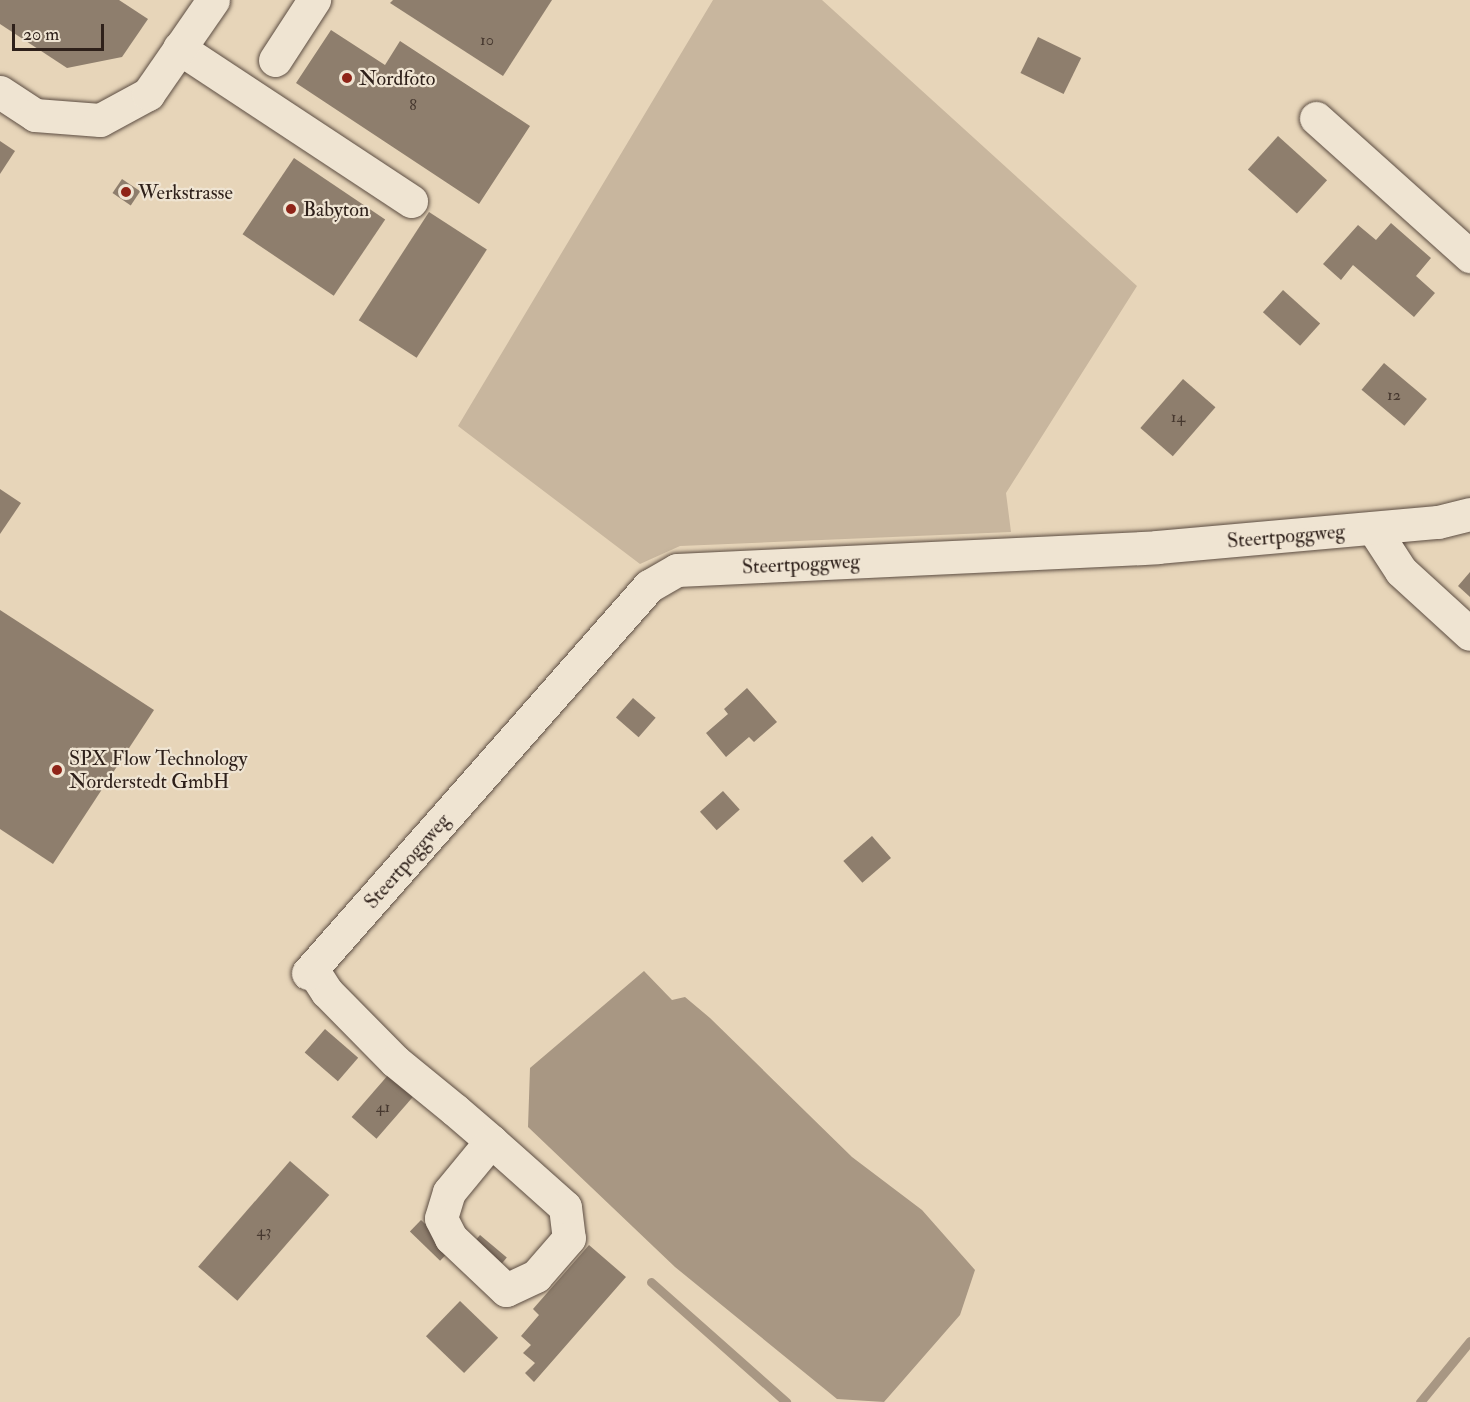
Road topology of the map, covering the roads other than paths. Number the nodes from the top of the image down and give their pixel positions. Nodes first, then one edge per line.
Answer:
1 (213, 0) edge
2 (314, 0) edge
3 (179, 48) junction
4 (275, 60) dead end
5 (0, 92) edge
6 (1316, 118) dead end
7 (411, 201) dead end
8 (1470, 256) edge
9 (1470, 514) edge
10 (1373, 528) junction
11 (1470, 634) edge
12 (491, 1141) dead end

1 - 3 street
2 - 4 street
3 - 5 street
3 - 7 street
6 - 8 street
9 - 10 street, Steertpoggweg
10 - 11 street
10 - 12 street, Steertpoggweg

